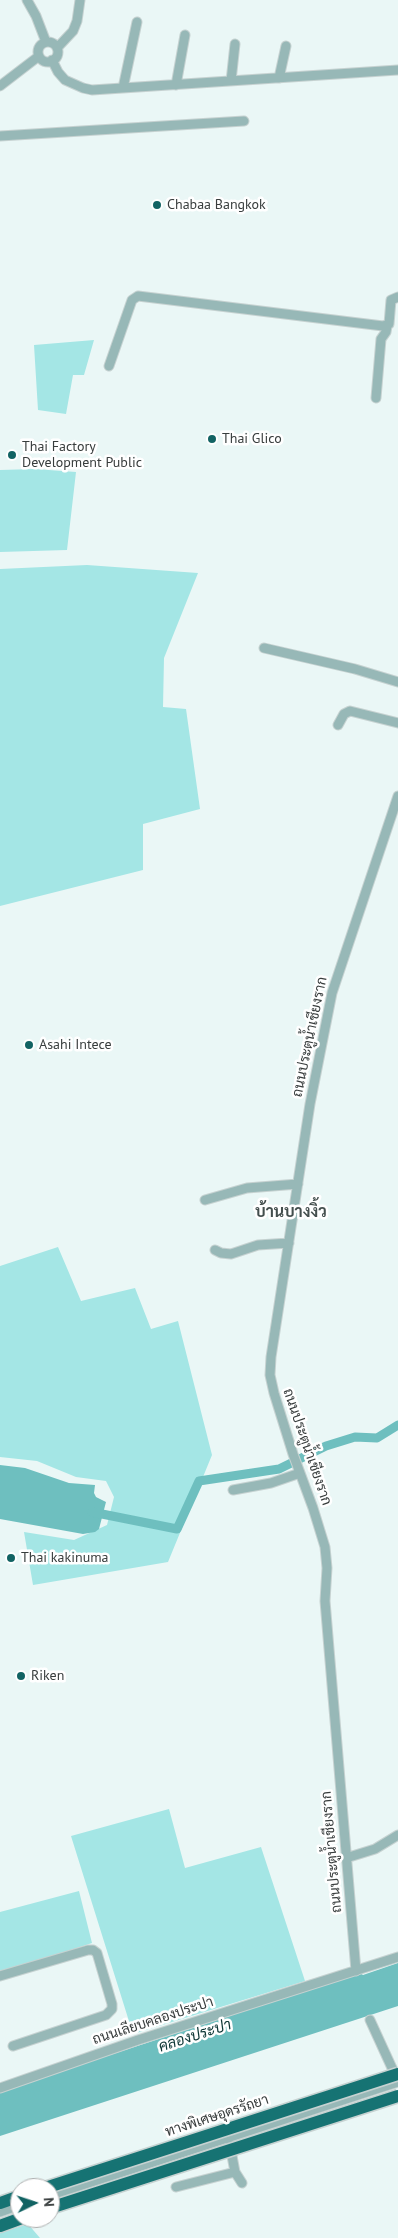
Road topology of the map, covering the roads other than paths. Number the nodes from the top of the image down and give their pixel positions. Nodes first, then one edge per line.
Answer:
1 (27, 0) edge
2 (80, 0) edge
3 (137, 22) dead end
4 (185, 35) dead end
5 (46, 42) junction
6 (235, 44) dead end
7 (286, 46) dead end
8 (57, 48) junction
9 (39, 56) junction
10 (52, 60) junction
11 (398, 70) edge
12 (279, 78) junction
13 (231, 81) junction
14 (176, 85) junction
15 (0, 86) edge
16 (123, 88) junction
17 (244, 121) dead end
18 (0, 136) edge
19 (398, 297) edge
20 (387, 326) junction
21 (109, 366) dead end
22 (376, 398) dead end
23 (264, 648) dead end
24 (398, 682) edge
25 (398, 723) edge
26 (338, 725) dead end
27 (398, 796) edge
28 (298, 1184) junction
29 (205, 1200) dead end
30 (289, 1242) junction
31 (215, 1250) dead end
32 (300, 1471) junction
33 (233, 1490) dead end
34 (398, 1835) edge
35 (346, 1858) junction
36 (398, 1957) edge
37 (356, 1971) junction
38 (0, 1976) edge
39 (370, 2020) dead end
40 (13, 2046) dead end
41 (398, 2074) edge
42 (398, 2082) edge
43 (0, 2088) edge
44 (398, 2096) edge
45 (228, 2138) junction
46 (235, 2172) junction
47 (60, 2183) edge
48 (242, 2183) dead end
49 (176, 2187) dead end
50 (60, 2193) edge
51 (60, 2205) edge

1 - 5 street
2 - 8 street
3 - 16 street
4 - 14 street
5 - 8 street
5 - 9 street
6 - 13 street
7 - 12 street
8 - 10 street
9 - 10 street
9 - 15 street
10 - 16 street
11 - 12 street
12 - 13 street
13 - 14 street
14 - 16 street
17 - 18 street
19 - 20 street
20 - 21 street
20 - 22 street
23 - 24 street
25 - 26 street
27 - 28 street, ถนนประตูน้ำเชียงราก
28 - 29 street
28 - 30 street, ถนนประตูน้ำเชียงราก
30 - 31 street
30 - 32 street, ถนนประตูน้ำเชียงราก
32 - 33 street
32 - 35 street, ถนนประตูน้ำเชียงราก
34 - 35 street
35 - 37 street, ถนนประตูน้ำเชียงราก
36 - 37 street, ถนนเลียบคลองประปา
37 - 43 street, ถนนเลียบคลองประปา
38 - 40 street
39 - 42 street
41 - 47 highway, ทางพิเศษอุดรรัถยา, bridge
42 - 45 street
44 - 51 highway, bridge
45 - 46 street
45 - 50 street
46 - 48 street
46 - 49 street

